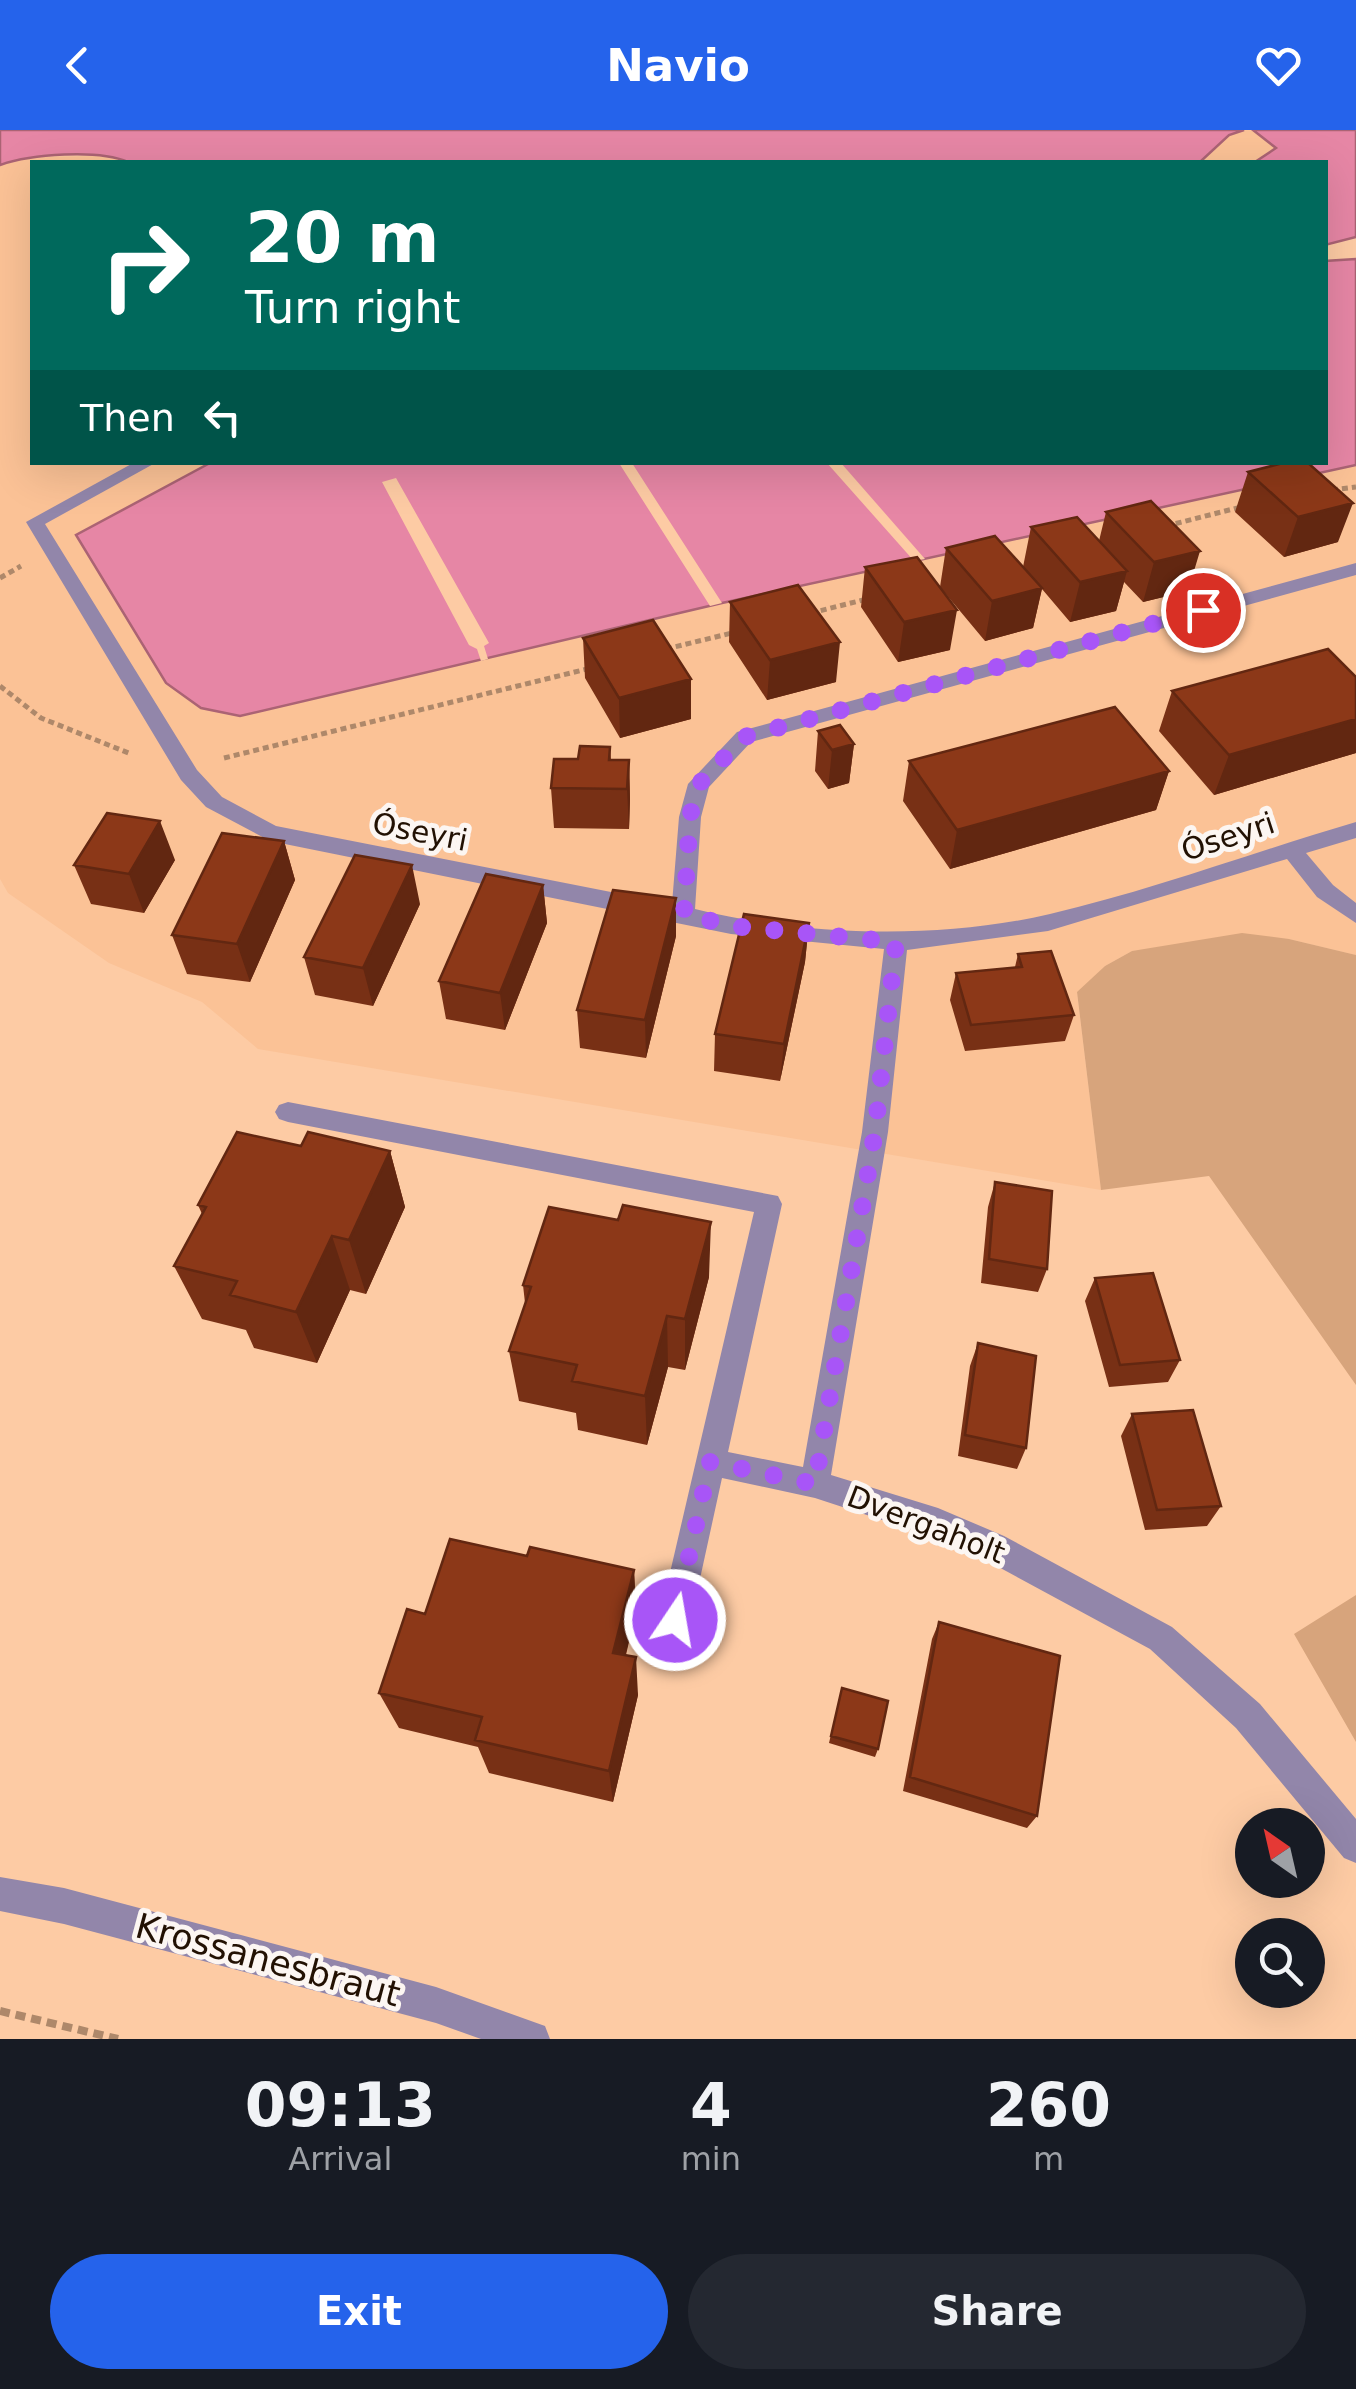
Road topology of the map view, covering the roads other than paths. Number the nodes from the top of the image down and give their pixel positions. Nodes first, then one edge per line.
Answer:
1 (144, 465) edge
2 (1356, 569) edge
3 (1356, 830) edge
4 (1291, 849) junction
5 (684, 914) junction
6 (1356, 914) edge
7 (896, 942) junction
8 (288, 1112) dead end
9 (710, 1462) junction
10 (815, 1484) junction
11 (675, 1620) dead end
12 (1356, 1846) edge
13 (0, 1894) edge
14 (532, 2039) edge

1 - 5 street, Óseyri
2 - 5 street
3 - 4 street, Óseyri
4 - 6 street
4 - 7 street, Óseyri
5 - 7 street, Óseyri
7 - 10 street, Dvergaholt
8 - 9 street
9 - 10 street
9 - 11 street
10 - 12 street, Dvergaholt
13 - 14 street, Krossanesbraut

